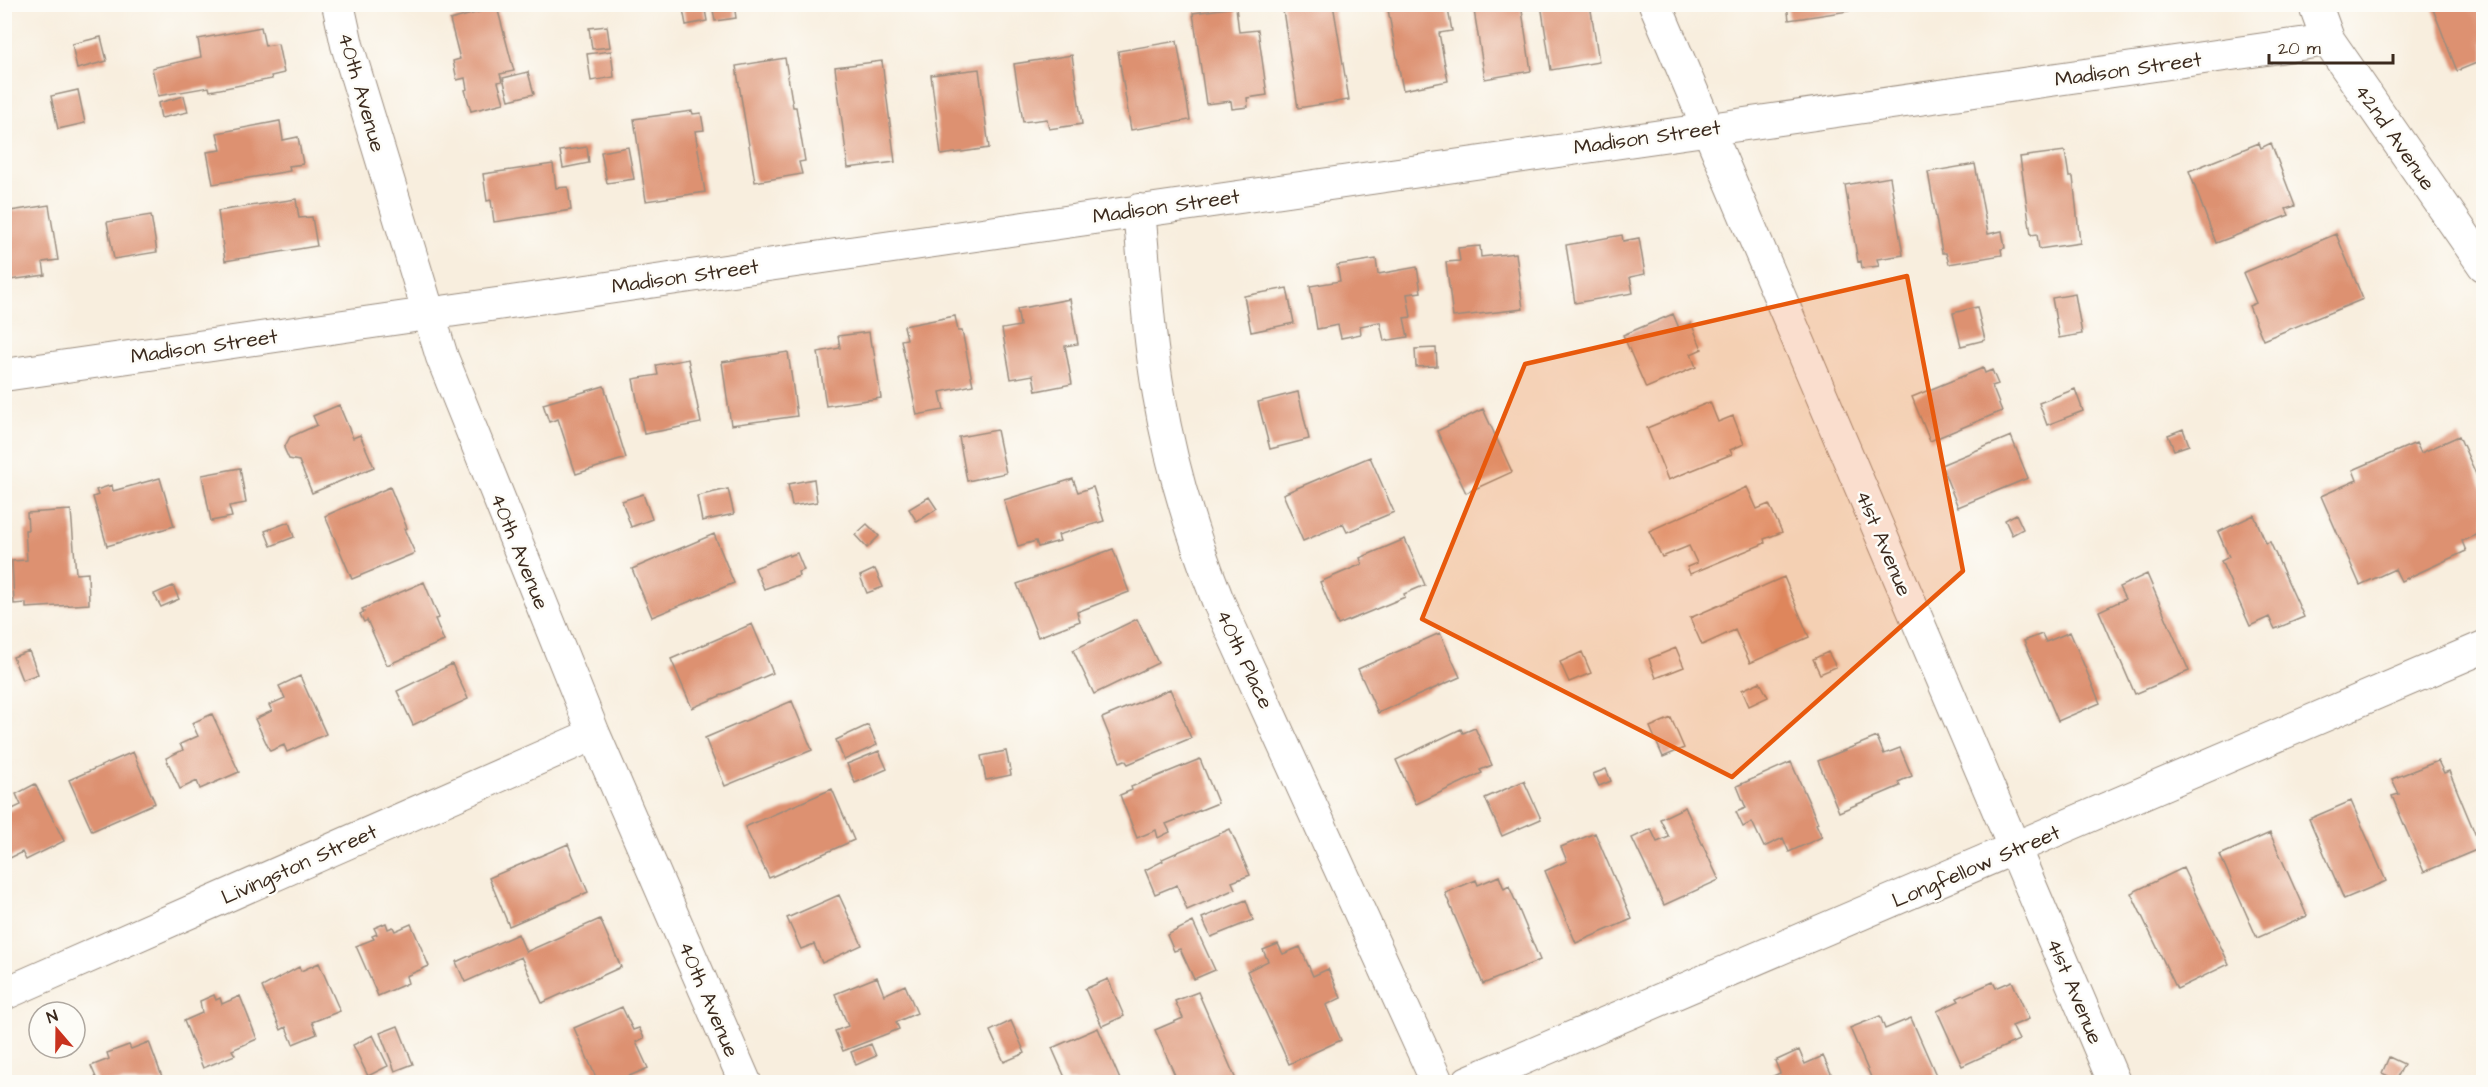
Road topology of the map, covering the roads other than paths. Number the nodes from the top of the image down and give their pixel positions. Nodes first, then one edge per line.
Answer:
1 (338, 4) edge
2 (1655, 4) edge
3 (2315, 4) edge
4 (2328, 40) junction
5 (1709, 129) junction
6 (1139, 210) junction
7 (2484, 265) edge
8 (427, 314) junction
9 (4, 375) edge
10 (2484, 647) edge
11 (594, 734) junction
12 (2014, 849) junction
13 (4, 994) edge
14 (745, 1083) edge
15 (1437, 1083) edge
16 (1468, 1083) edge
17 (2114, 1083) edge

1 - 8 street, 40th Avenue
2 - 5 street, 41st Avenue
3 - 4 street, 42nd Avenue
4 - 5 street, Madison Street
4 - 7 street, 42nd Avenue
5 - 6 street, Madison Street
5 - 12 street, 41st Avenue
6 - 8 street, Madison Street
6 - 15 street, 40th Place
8 - 9 street, Madison Street
8 - 11 street, 40th Avenue
10 - 12 street, Longfellow Street
11 - 13 street, Livingston Street
11 - 14 street, 40th Avenue
12 - 16 street, Longfellow Street
12 - 17 street, 41st Avenue

